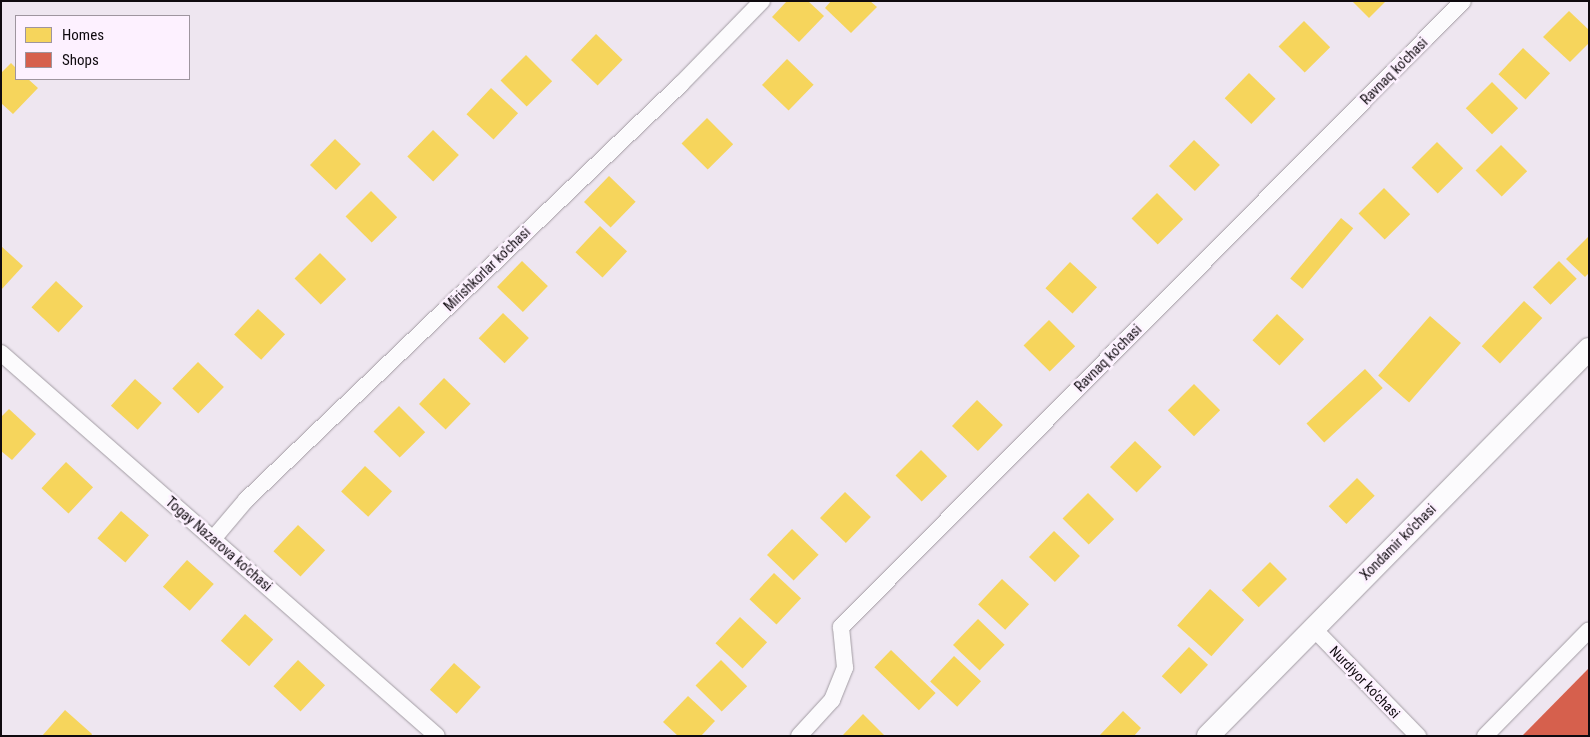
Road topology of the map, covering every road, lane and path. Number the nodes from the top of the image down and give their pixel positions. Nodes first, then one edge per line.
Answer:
1 (762, 1) edge
2 (1463, 1) edge
3 (1589, 349) edge
4 (1, 353) edge
5 (213, 539) junction
6 (1313, 628) junction
7 (1589, 630) edge
8 (437, 736) edge
9 (799, 736) edge
10 (1208, 736) edge
11 (1418, 736) edge
12 (1485, 736) edge

1 - 5 street, Mirishkorlar ko'chasi
2 - 9 street, Ravnaq ko'chasi
3 - 6 main road, Xondamir ko'chasi
4 - 5 street, Togay Nazarova ko'chasi
5 - 8 street, Togay Nazarova ko'chasi
6 - 10 main road, Xondamir ko'chasi
6 - 11 street, Nurdiyor ko'chasi
7 - 12 street

